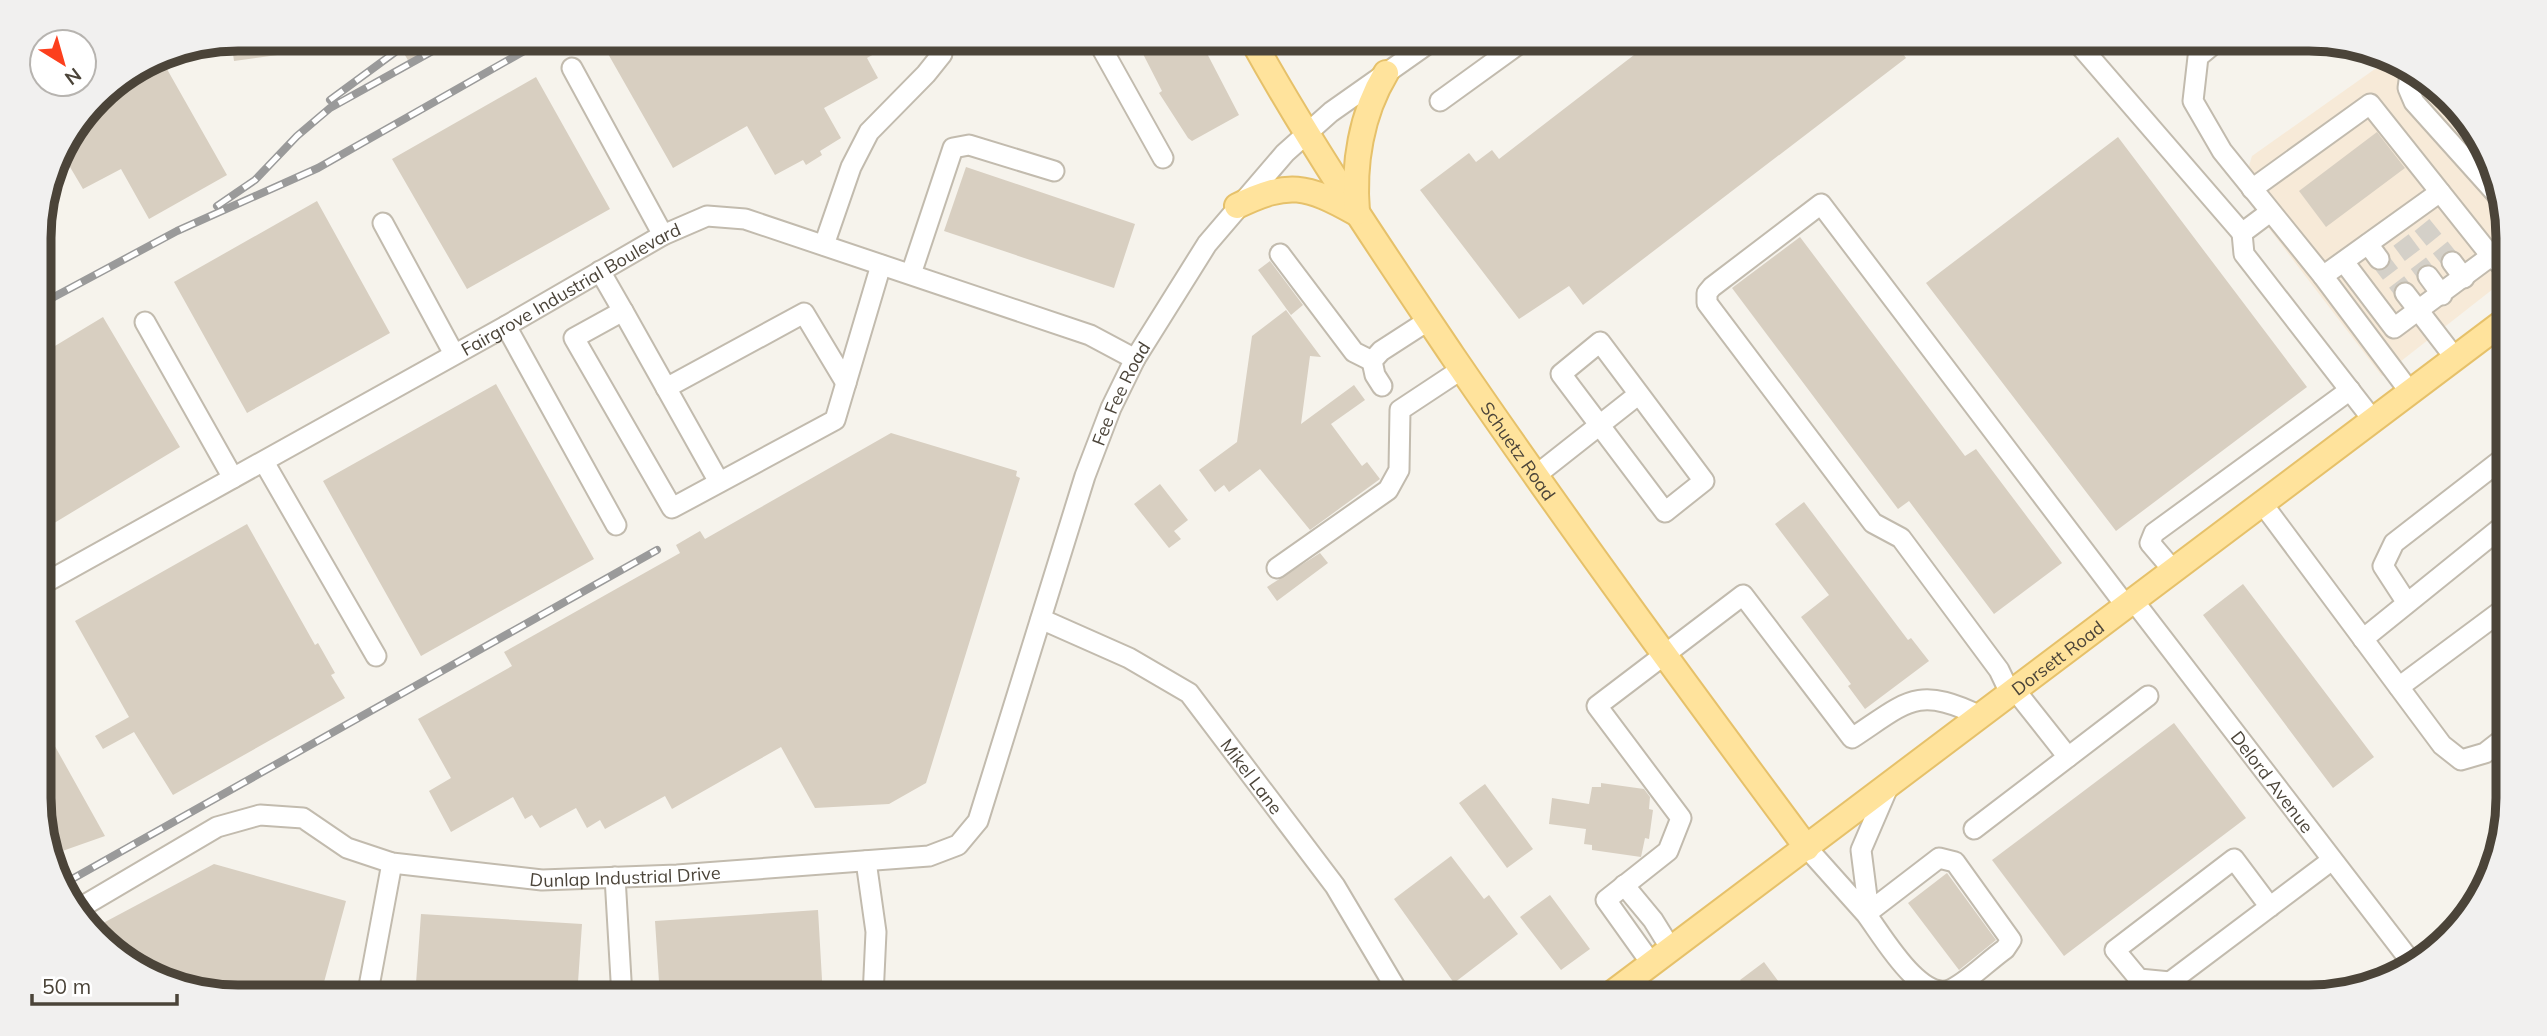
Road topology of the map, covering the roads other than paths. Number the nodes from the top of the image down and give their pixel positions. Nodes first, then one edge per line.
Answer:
1 (942, 51) edge
2 (1103, 51) edge
3 (1258, 51) edge
4 (1417, 51) edge
5 (1509, 51) edge
6 (2086, 51) edge
7 (2205, 51) edge
8 (572, 68) dead end
9 (1386, 73) junction
10 (2409, 80) edge
11 (1440, 101) dead end
12 (1305, 134) junction
13 (1163, 159) dead end
14 (1054, 171) dead end
15 (2489, 185) edge
16 (2252, 189) junction
17 (2440, 192) junction
18 (1237, 206) junction
19 (2270, 212) junction
20 (1357, 213) junction
21 (383, 223) dead end
22 (2242, 233) junction
23 (663, 234) junction
24 (824, 245) junction
25 (2496, 248) edge
26 (2496, 252) edge
27 (1280, 254) dead end
28 (2344, 262) junction
29 (881, 265) junction
30 (600, 271) junction
31 (911, 274) junction
32 (2323, 276) junction
33 (2428, 276) tunnel mouth
34 (2405, 293) tunnel mouth
35 (2442, 295) junction
36 (623, 311) junction
37 (2419, 312) junction
38 (1429, 320) junction
39 (145, 322) dead end
40 (506, 326) junction
41 (2496, 327) edge
42 (454, 354) junction
43 (2455, 358) junction
44 (1135, 359) junction
45 (1372, 361) junction
46 (1462, 369) junction
47 (846, 383) junction
48 (1382, 386) dead end
49 (666, 388) junction
50 (2350, 390) junction
51 (2410, 392) junction
52 (1639, 394) junction
53 (2373, 419) junction
54 (1600, 425) junction
55 (264, 462) junction
56 (2496, 464) edge
57 (1535, 476) junction
58 (233, 478) junction
59 (719, 482) junction
60 (2262, 503) junction
61 (616, 525) dead end
62 (2496, 532) edge
63 (1278, 568) dead end
64 (2173, 570) junction
65 (51, 579) edge
66 (2130, 603) junction
67 (2407, 603) junction
68 (2496, 615) edge
69 (1041, 619) junction
70 (2363, 639) junction
71 (1663, 654) junction
72 (376, 656) dead end
73 (2399, 687) junction
74 (2012, 692) junction
75 (2148, 696) dead end
76 (1980, 716) junction
77 (2496, 744) edge
78 (2068, 757) junction
79 (1889, 785) junction
80 (1974, 829) dead end
81 (958, 845) joint
82 (1807, 848) junction
83 (2332, 860) junction
84 (866, 861) junction
85 (391, 863) junction
86 (615, 877) junction
87 (1625, 885) junction
88 (84, 905) edge
89 (2270, 907) junction
90 (1866, 914) junction
91 (1671, 949) junction
92 (2407, 957) edge
93 (1651, 963) junction
94 (369, 985) edge
95 (621, 985) edge
96 (874, 985) edge
97 (1394, 985) edge
98 (1623, 985) edge
99 (1923, 985) edge
100 (1957, 985) edge

1 - 24 street
2 - 13 street
3 - 12 main road, Schuetz Road
4 - 9 street, Fee Fee Road
5 - 11 street
6 - 22 street
7 - 16 street
8 - 23 street
9 - 12 street, Fee Fee Road
9 - 20 main road
10 - 15 street
12 - 18 street, Fee Fee Road
12 - 20 main road, Schuetz Road
14 - 31 street
16 - 17 street
16 - 19 street
17 - 25 street
17 - 28 street
18 - 20 main road
18 - 44 street, Fee Fee Road
19 - 22 street
19 - 32 street
20 - 38 main road, Schuetz Road
21 - 42 street
22 - 50 street
23 - 24 street, Fairgrove Industrial Boulevard
23 - 30 street, Fairgrove Industrial Boulevard
24 - 29 street, Fairgrove Industrial Boulevard
26 - 35 street
27 - 45 street
28 - 32 street
28 - 37 street
29 - 31 street, Fairgrove Industrial Boulevard
29 - 47 street
30 - 36 street
30 - 40 street, Fairgrove Industrial Boulevard
31 - 44 street, Fairgrove Industrial Boulevard
32 - 51 street
33 - 35 street
34 - 37 street
35 - 37 street
36 - 49 street
36 - 59 street
37 - 43 street
38 - 45 street
38 - 46 main road, Schuetz Road
39 - 58 street
40 - 42 street, Fairgrove Industrial Boulevard
40 - 61 street
41 - 43 main road, Dorsett Road
42 - 55 street, Fairgrove Industrial Boulevard
43 - 51 main road, Dorsett Road
44 - 69 street, Fee Fee Road
45 - 48 street
46 - 57 main road, Schuetz Road
46 - 63 street
47 - 49 street
47 - 59 street
49 - 59 street
50 - 53 street
50 - 64 street
51 - 53 main road, Dorsett Road
52 - 54 street
52 - 54 street
52 - 54 street
53 - 60 main road, Dorsett Road
54 - 57 street
55 - 58 street, Fairgrove Industrial Boulevard
55 - 72 street
56 - 67 street
57 - 71 main road, Schuetz Road
58 - 65 street, Fairgrove Industrial Boulevard
60 - 64 main road, Dorsett Road
60 - 70 street
62 - 67 street
64 - 66 main road, Dorsett Road
66 - 74 main road, Dorsett Road
66 - 74 street, Delord Avenue
66 - 83 street, Delord Avenue
67 - 70 street
68 - 73 street
69 - 81 street, Fee Fee Road
69 - 97 street, Mikel Lane
70 - 73 street
71 - 76 street
71 - 82 main road, Schuetz Road
71 - 87 street
73 - 77 street
74 - 76 main road, Dorsett Road
74 - 78 street
75 - 78 street
76 - 79 main road, Dorsett Road
78 - 80 street
79 - 82 main road, Dorsett Road
79 - 90 street
81 - 84 street, Dunlap Industrial Drive
82 - 90 street
82 - 91 main road, Dorsett Road
83 - 89 street
83 - 92 street, Delord Avenue
84 - 86 street, Dunlap Industrial Drive
84 - 96 street
85 - 86 street, Dunlap Industrial Drive
85 - 88 street, Dunlap Industrial Drive
85 - 94 street
86 - 95 street
87 - 91 street
87 - 93 street
89 - 89 street
90 - 99 street
90 - 100 street
91 - 93 main road, Dorsett Road
93 - 98 main road, Dorsett Road

